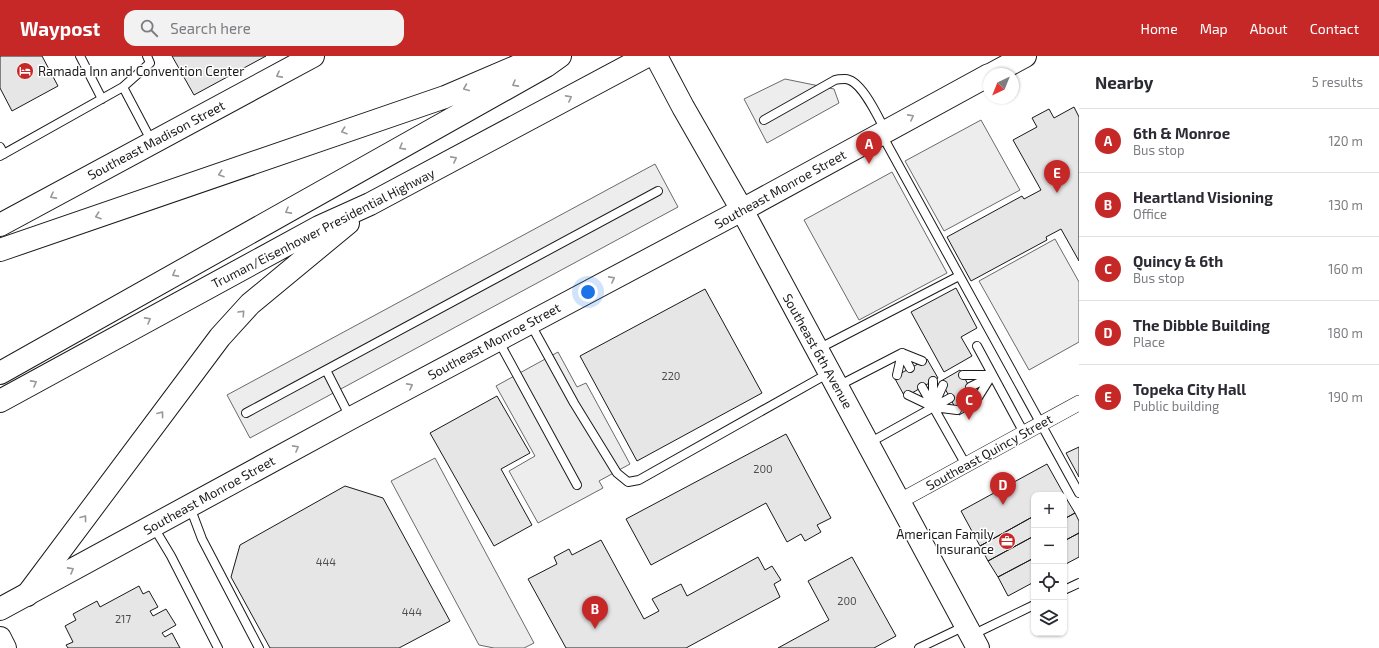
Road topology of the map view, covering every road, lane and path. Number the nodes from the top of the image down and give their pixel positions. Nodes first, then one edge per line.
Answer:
1 (80, 56) edge
2 (147, 56) edge
3 (313, 56) edge
4 (541, 56) edge
5 (560, 56) edge
6 (647, 56) edge
7 (656, 56) edge
8 (1025, 56) edge
9 (1003, 68) edge
10 (983, 79) edge
11 (123, 87) junction
12 (102, 99) junction
13 (764, 120) dead end
14 (884, 132) junction
15 (152, 143) junction
16 (1, 152) edge
17 (658, 191) dead end
18 (370, 204) junction
19 (742, 210) junction
20 (0, 225) edge
21 (0, 250) edge
22 (959, 276) junction
23 (530, 322) junction
24 (498, 339) junction
25 (977, 346) dead end
26 (818, 350) junction
27 (902, 353) junction
28 (922, 361) dead end
29 (910, 368) dead end
30 (326, 370) junction
31 (0, 373) edge
32 (897, 375) dead end
33 (963, 375) dead end
34 (992, 375) junction
35 (834, 379) junction
36 (933, 381) dead end
37 (943, 386) dead end
38 (922, 387) dead end
39 (970, 387) dead end
40 (908, 395) dead end
41 (950, 398) dead end
42 (977, 399) dead end
43 (0, 401) edge
44 (1079, 403) edge
45 (933, 407) junction
46 (957, 410) dead end
47 (246, 413) dead end
48 (350, 418) junction
49 (1041, 424) junction
50 (1024, 433) junction
51 (868, 443) junction
52 (966, 465) junction
53 (577, 485) dead end
54 (1079, 493) edge
55 (900, 501) junction
56 (189, 506) junction
57 (153, 526) junction
58 (1079, 583) edge
59 (1067, 589) edge
60 (27, 594) junction
61 (1031, 606) edge
62 (0, 609) edge
63 (972, 636) edge
64 (0, 638) edge
65 (6, 648) edge
66 (218, 648) edge
67 (259, 648) edge
68 (919, 648) edge

1 - 12 lane
2 - 11 lane
3 -> 15 main road, Southeast Madison Street
4 -> 21 main road
5 -> 31 main road, Truman/Eisenhower Presidential Highway
18 -> 6 main road, Truman/Eisenhower Presidential Highway
7 - 19 main road, Southeast 6th Avenue
8 - 9 main road, Southeast Monroe Street
14 -> 10 main road, Southeast Monroe Street
11 - 12 lane
11 - 15 lane
12 - 16 lane
13 - 14 lane
14 - 19 main road, Southeast Monroe Street
14 - 22 lane
15 -> 20 main road, Southeast Madison Street
17 - 30 lane
43 -> 18 main road, Truman/Eisenhower Presidential Highway
60 -> 18 main road
23 -> 19 main road, Southeast Monroe Street
19 - 26 main road, Southeast 6th Avenue
22 - 26 lane
22 - 49 lane
23 - 24 main road, Southeast Monroe Street
23 - 35 lane
48 -> 24 main road, Southeast Monroe Street
24 - 53 lane
25 - 34 lane
26 - 35 main road, Southeast 6th Avenue
27 - 28 lane
27 - 29 lane
27 - 32 lane
27 - 35 lane
30 - 47 lane
30 - 48 lane
33 - 34 lane
34 - 39 lane
34 - 42 lane
34 - 50 lane
35 - 51 main road, Southeast 6th Avenue
36 - 45 lane
37 - 45 lane
38 - 45 lane
40 - 45 lane
41 - 45 lane
44 - 49 street, Southeast Quincy Street
45 - 46 lane
45 - 51 lane
45 - 52 lane
56 -> 48 main road, Southeast Monroe Street
49 - 50 street, Southeast Quincy Street
49 - 54 lane
50 - 52 street, Southeast Quincy Street
51 - 55 main road, Southeast 6th Avenue
52 - 55 street, Southeast Quincy Street
55 - 63 main road, Southeast 6th Avenue
56 - 57 main road, Southeast Monroe Street
56 - 67 lane
60 -> 57 main road, Southeast Monroe Street
57 - 66 lane
58 - 59 lane
60 - 62 main road, Southeast Monroe Street
61 - 63 lane
63 - 68 lane
64 - 65 main road

